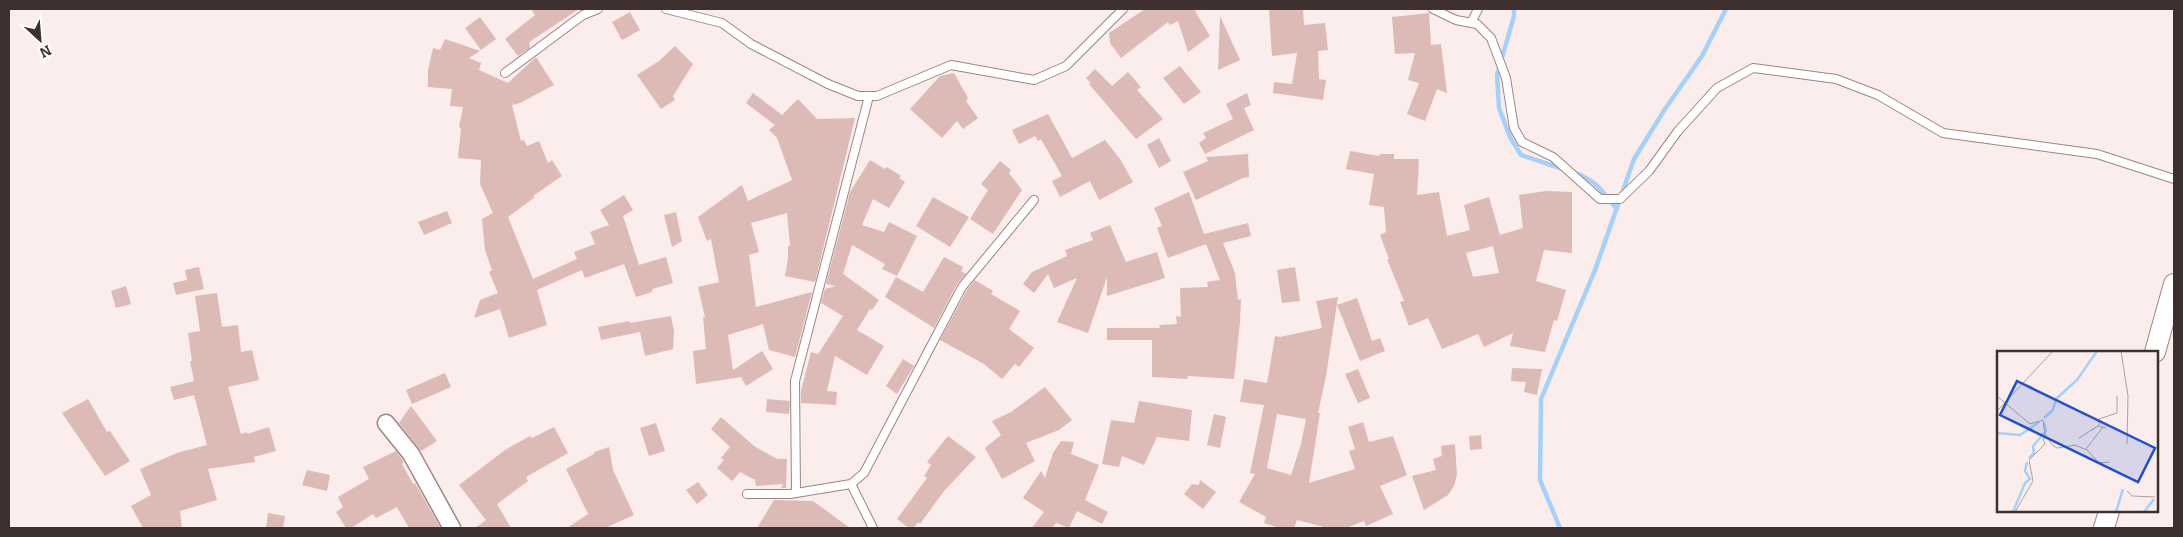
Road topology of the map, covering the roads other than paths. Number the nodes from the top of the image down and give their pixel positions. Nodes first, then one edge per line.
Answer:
1 (598, 9) edge
2 (666, 9) edge
3 (1123, 9) edge
4 (1432, 9) edge
5 (1478, 9) edge
6 (1471, 23) junction
7 (505, 72) dead end
8 (869, 96) junction
9 (2174, 179) edge
10 (1034, 200) dead end
11 (2174, 284) edge
12 (2155, 351) edge
13 (386, 423) dead end
14 (851, 484) junction
15 (796, 493) junction
16 (747, 494) dead end
17 (2109, 512) edge
18 (452, 528) edge
19 (873, 528) edge
20 (2104, 528) edge

1 - 7 lane
2 - 8 lane
3 - 8 lane
4 - 6 lane
5 - 6 lane
6 - 9 lane
8 - 15 lane
10 - 14 lane
11 - 12 street
13 - 18 street
14 - 15 lane
14 - 19 lane
15 - 16 lane
17 - 20 street

